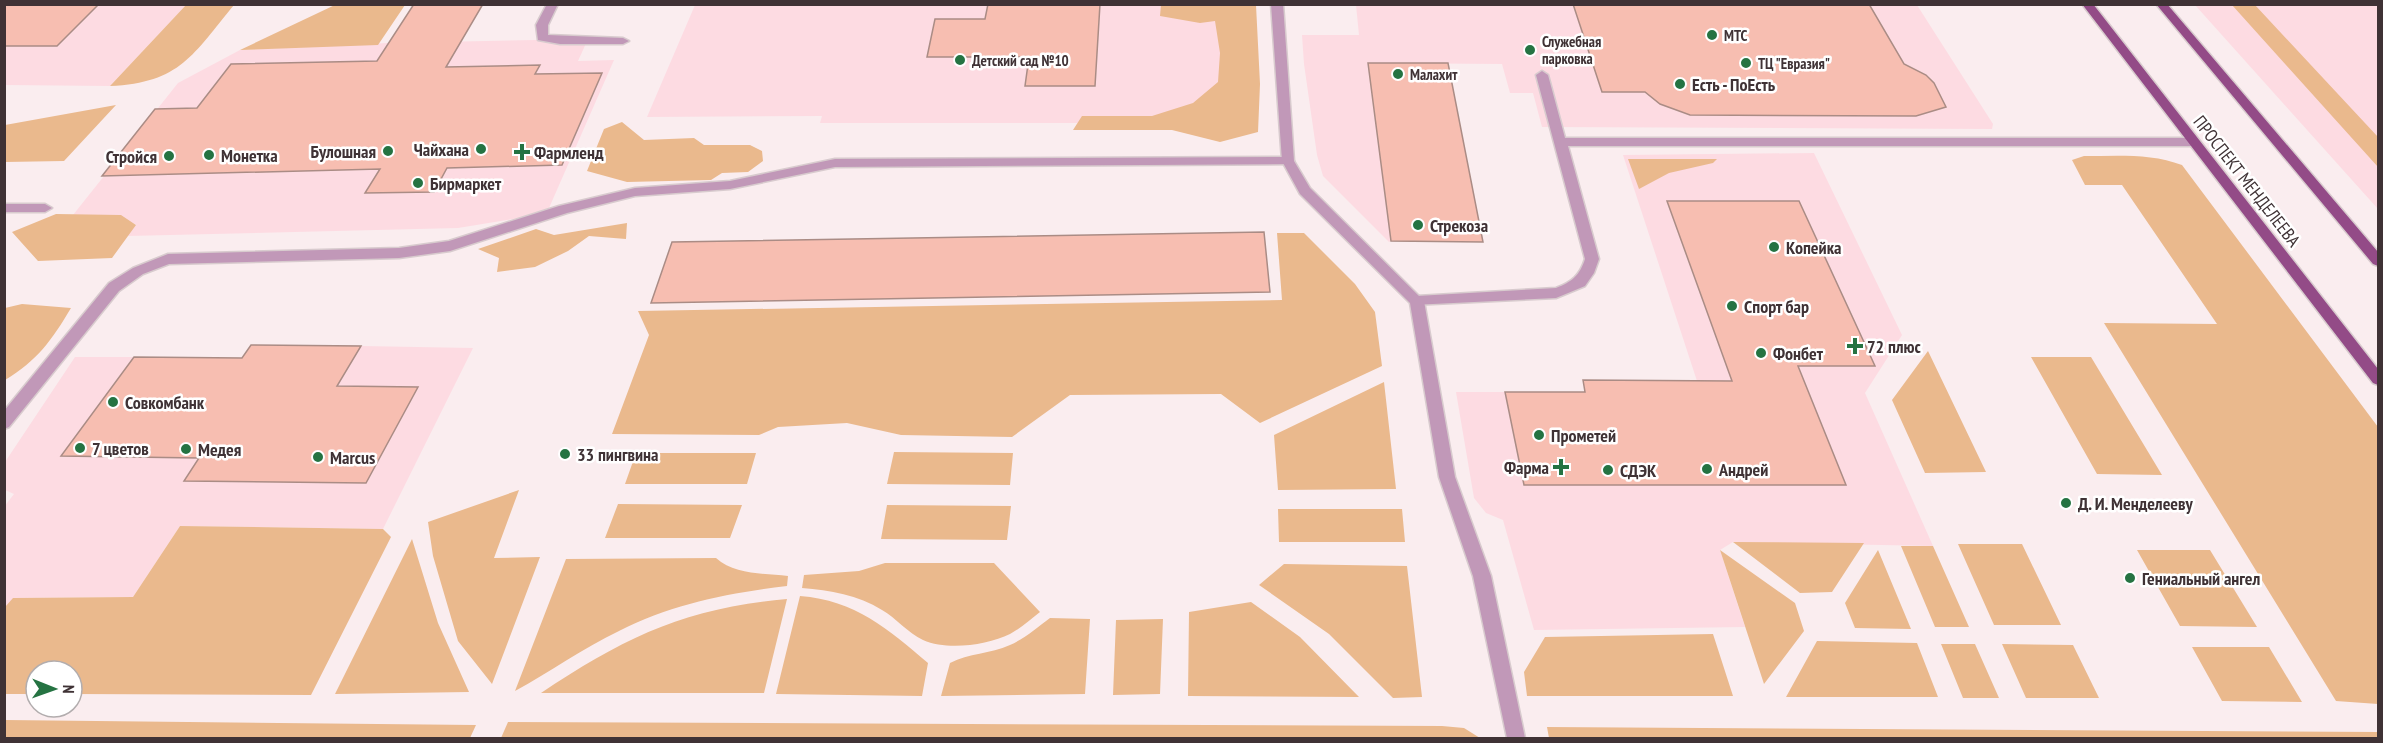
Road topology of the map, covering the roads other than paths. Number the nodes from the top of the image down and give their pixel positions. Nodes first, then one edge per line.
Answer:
1 (553, 4) edge
2 (1277, 4) edge
3 (2087, 4) edge
4 (2161, 4) edge
5 (623, 41) dead end
6 (1542, 75) dead end
7 (1560, 142) junction
8 (2194, 142) junction
9 (1288, 161) junction
10 (4, 208) edge
11 (45, 208) dead end
12 (2379, 261) edge
13 (1417, 301) junction
14 (2379, 379) edge
15 (4, 423) edge
16 (1516, 738) edge

1 - 5 street
2 - 9 street
3 - 8 main road, ПРОСПЕКТ МЕНДЕЛЕЕВА
4 - 12 main road
6 - 7 street
7 - 8 street
7 - 13 street
8 - 14 main road, ПРОСПЕКТ МЕНДЕЛЕЕВА
9 - 13 street
9 - 15 street
10 - 11 street
13 - 16 street

